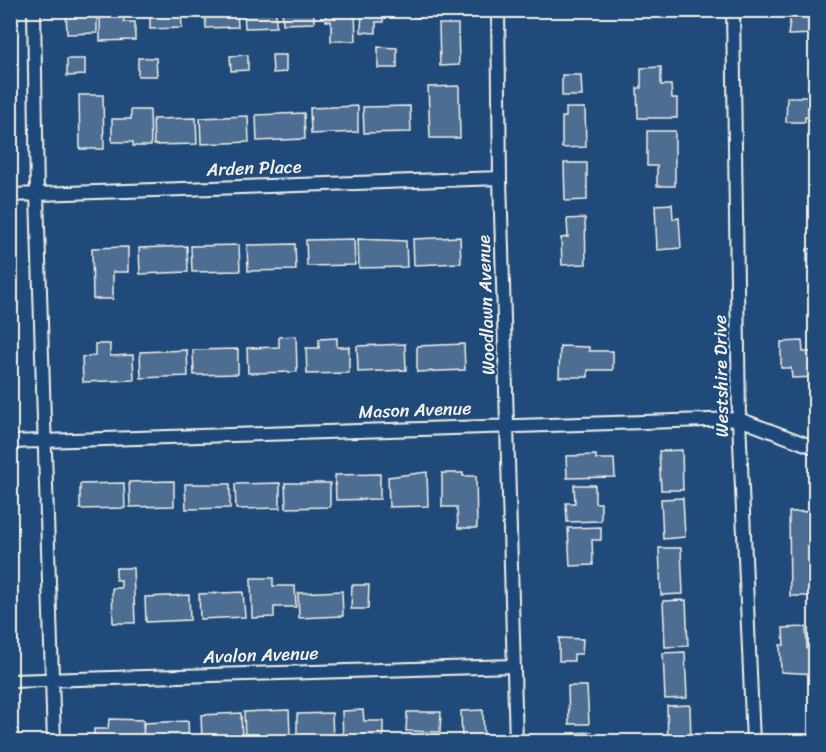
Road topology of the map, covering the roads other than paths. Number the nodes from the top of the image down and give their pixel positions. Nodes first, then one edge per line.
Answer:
1 (34, 10) edge
2 (498, 10) edge
3 (733, 10) edge
4 (500, 178) junction
5 (37, 194) junction
6 (10, 195) edge
7 (739, 419) junction
8 (508, 425) junction
9 (45, 441) junction
10 (10, 442) edge
11 (816, 448) edge
12 (513, 666) junction
13 (52, 679) junction
14 (10, 681) edge
15 (54, 741) edge
16 (516, 741) edge
17 (753, 741) edge

1 - 5 street
2 - 4 street, Woodlawn Avenue
3 - 7 street, Westshire Drive
4 - 5 street, Arden Place
4 - 8 street, Woodlawn Avenue
5 - 6 street, Arden Place
5 - 9 street
7 - 8 street, Mason Avenue
7 - 11 street, Mason Avenue
7 - 17 street, Westshire Drive
8 - 9 street, Mason Avenue
8 - 12 street, Woodlawn Avenue
9 - 10 street, Mason Avenue
9 - 13 street
12 - 13 street, Avalon Avenue
12 - 16 street, Woodlawn Avenue
13 - 14 street, Avalon Avenue
13 - 15 street

